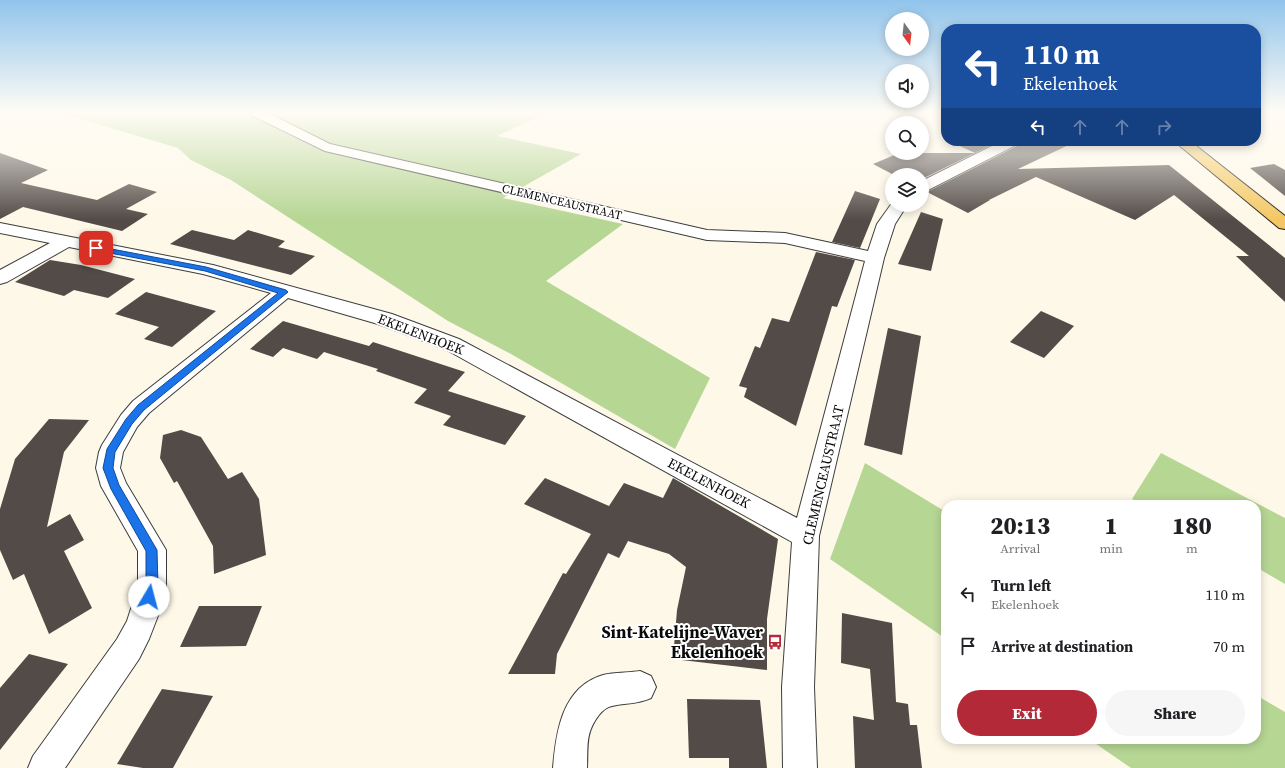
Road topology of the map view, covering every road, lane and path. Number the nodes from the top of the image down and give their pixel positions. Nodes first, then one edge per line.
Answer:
1 (333, 149) edge
2 (997, 149) edge
3 (1191, 149) edge
4 (929, 183) edge
5 (894, 212) edge
6 (1285, 224) edge
7 (0, 228) edge
8 (65, 242) junction
9 (875, 258) junction
10 (0, 278) edge
11 (284, 292) junction
12 (806, 536) junction
13 (640, 687) dead end
14 (46, 768) edge
15 (570, 768) edge
16 (800, 768) edge

1 - 9 street, CLEMENCEAUSTRAAT
2 - 4 street
3 - 6 main road
5 - 9 street, CLEMENCEAUSTRAAT
7 - 8 street, EKELENHOEK
8 - 10 street
8 - 11 street, EKELENHOEK
9 - 12 street, CLEMENCEAUSTRAAT
11 - 12 street, EKELENHOEK
11 - 14 street
12 - 16 street, CLEMENCEAUSTRAAT
13 - 15 street

